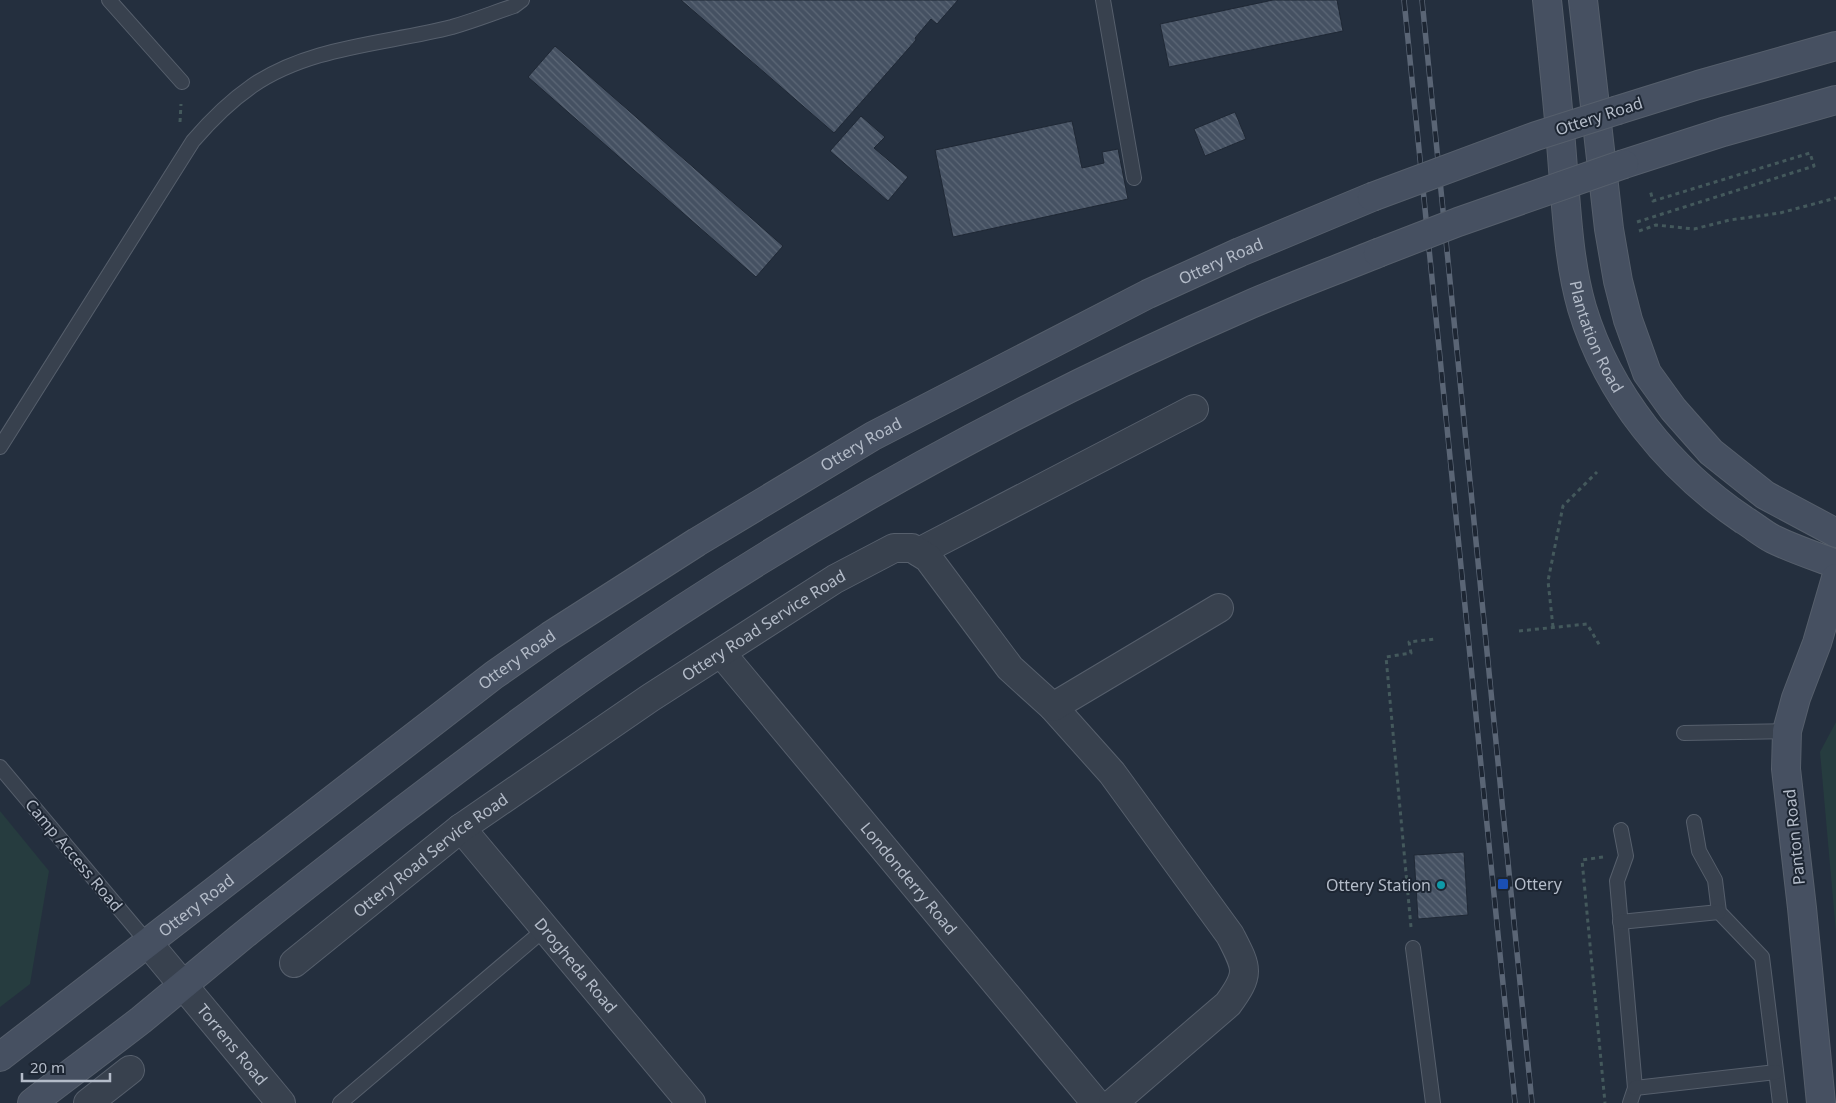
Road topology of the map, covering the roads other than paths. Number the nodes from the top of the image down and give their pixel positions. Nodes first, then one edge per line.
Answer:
1 (109, 0) edge
2 (522, 0) edge
3 (1103, 0) edge
4 (1547, 0) edge
5 (1583, 0) edge
6 (1836, 46) edge
7 (182, 82) dead end
8 (1836, 100) edge
9 (1134, 178) dead end
10 (1194, 410) dead end
11 (0, 446) edge
12 (1836, 533) edge
13 (919, 552) junction
14 (1836, 564) edge
15 (1836, 578) edge
16 (1219, 608) dead end
17 (1826, 633) edge
18 (722, 654) junction
19 (1053, 707) junction
20 (1787, 730) junction
21 (1684, 733) dead end
22 (0, 767) edge
23 (1694, 822) dead end
24 (461, 828) junction
25 (1622, 830) dead end
26 (1719, 912) junction
27 (1620, 922) junction
28 (546, 928) junction
29 (148, 943) junction
30 (1413, 948) road end
31 (294, 963) dead end
32 (183, 986) junction
33 (0, 1058) edge
34 (130, 1070) dead end
35 (1776, 1072) junction
36 (1635, 1088) junction
37 (32, 1103) edge
38 (88, 1103) edge
39 (281, 1103) edge
40 (340, 1103) edge
41 (691, 1103) edge
42 (1096, 1103) edge
43 (1113, 1103) edge
44 (1433, 1103) edge
45 (1630, 1103) edge
46 (1780, 1103) edge
47 (1821, 1103) edge

1 - 7 lane
2 - 11 lane
3 - 9 lane
4 - 14 main road, Plantation Road
5 - 12 main road, Plantation Road
6 - 29 main road, Ottery Road, bridge
8 - 32 main road, bridge
10 - 13 street
13 - 18 street, Ottery Road Service Road
13 - 19 street
15 - 17 main road, Panton Road
16 - 19 street
17 - 20 main road, Panton Road
18 - 24 street, Ottery Road Service Road
18 - 42 street, Londonderry Road
19 - 43 street
20 - 21 lane
20 - 47 main road, Panton Road
22 - 29 lane, Camp Access Road
23 - 26 lane
24 - 28 street, Drogheda Road
24 - 31 street, Ottery Road Service Road
25 - 27 lane
26 - 27 lane
26 - 35 lane
27 - 36 lane
28 - 40 lane
28 - 41 street, Drogheda Road
29 - 32 street, Torrens Road
29 - 33 main road, Ottery Road
30 - 44 lane
32 - 37 main road
32 - 39 street, Torrens Road
34 - 38 street
35 - 36 lane
35 - 46 lane
36 - 45 lane

